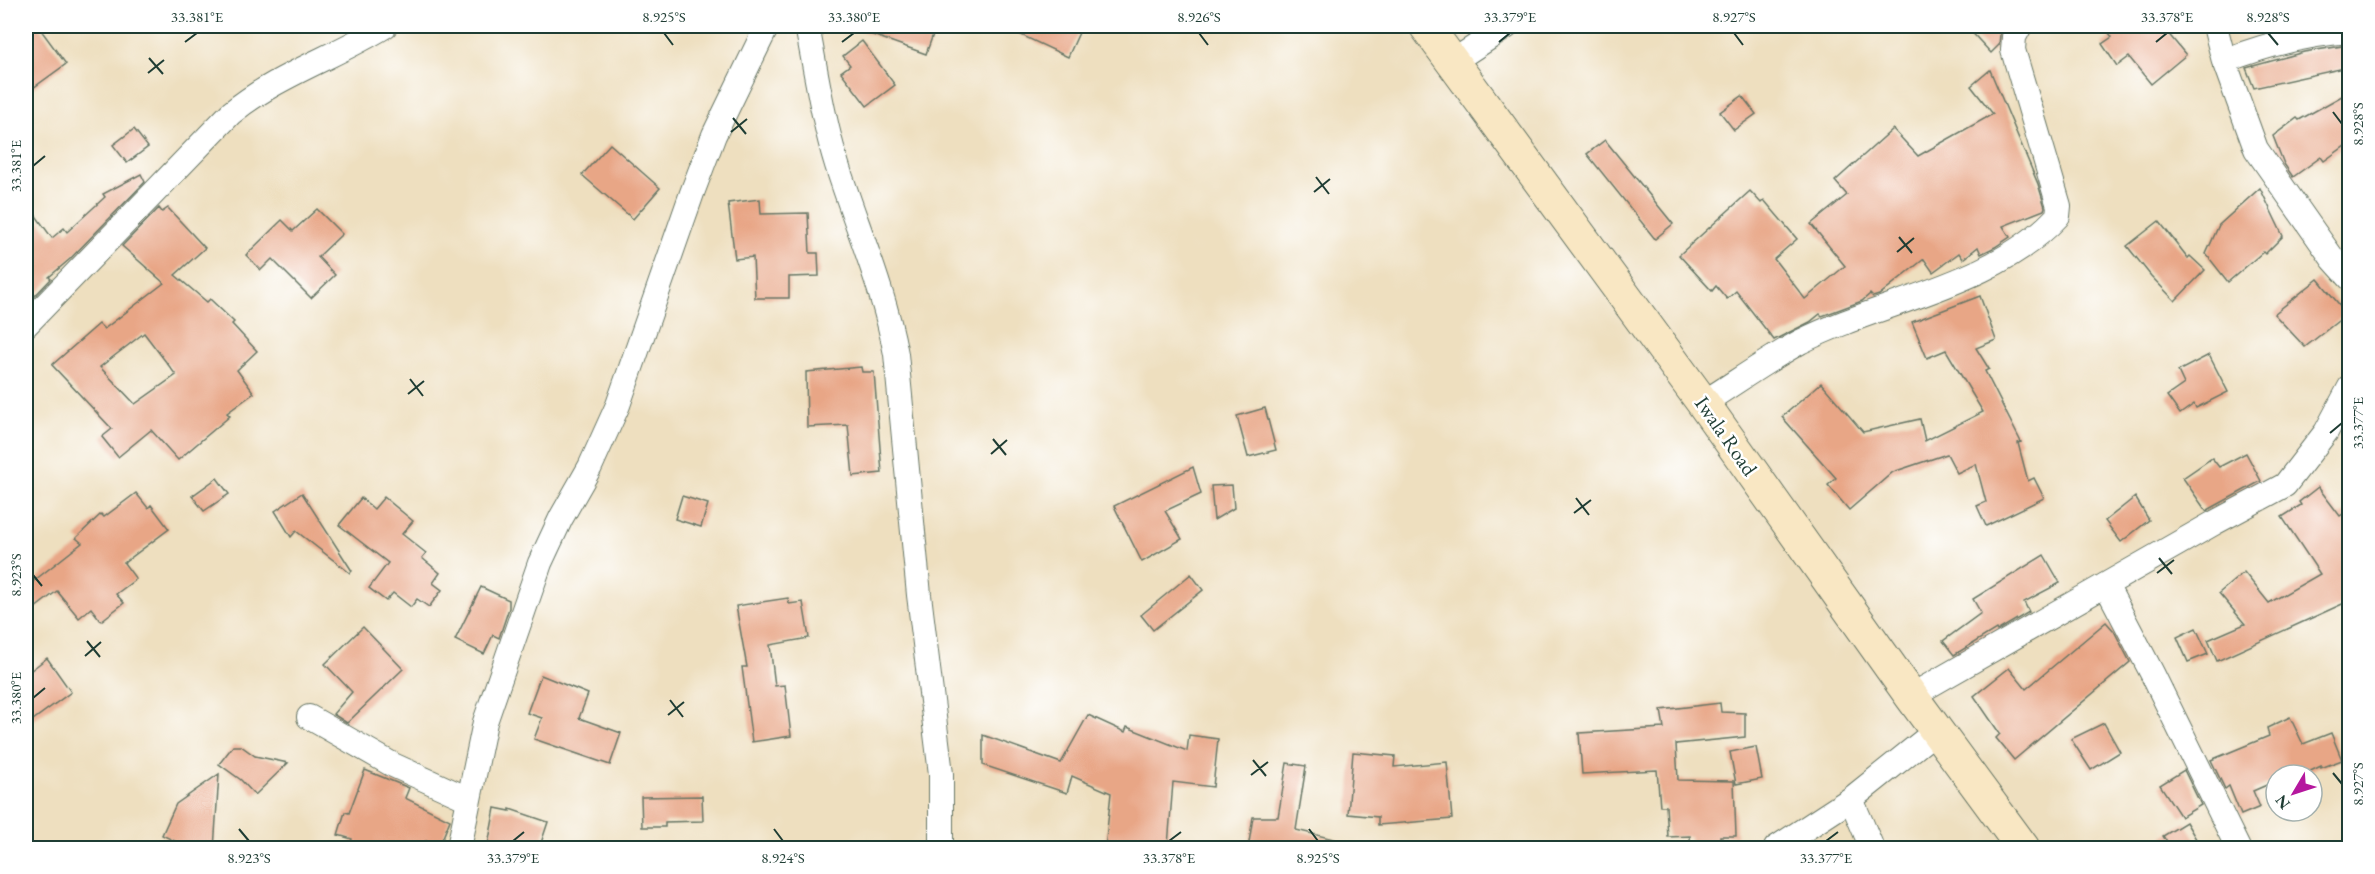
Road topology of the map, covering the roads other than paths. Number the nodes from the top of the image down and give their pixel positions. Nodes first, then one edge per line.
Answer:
1 (385, 26) edge
2 (767, 26) edge
3 (807, 26) edge
4 (1426, 26) edge
5 (1507, 26) edge
6 (2020, 26) edge
7 (2215, 26) edge
8 (2349, 31) edge
9 (2224, 60) junction
10 (1452, 62) junction
11 (2349, 278) edge
12 (26, 325) edge
13 (2349, 387) edge
14 (1703, 403) junction
15 (2106, 585) junction
16 (1911, 696) junction
17 (309, 717) dead end
18 (1936, 731) junction
19 (468, 799) junction
20 (1851, 799) junction
21 (459, 849) edge
22 (941, 849) edge
23 (1776, 849) edge
24 (1872, 849) edge
25 (2023, 849) edge
26 (2238, 849) edge

1 - 12 street
2 - 19 street
3 - 22 street
4 - 10 street, Iwala Road
5 - 10 street
6 - 14 street
7 - 9 street
8 - 9 street
9 - 11 street
10 - 14 street, Iwala Road
13 - 15 street
14 - 16 street, Iwala Road
15 - 16 street
15 - 26 street
16 - 18 street, Iwala Road
17 - 19 street
18 - 20 street
18 - 25 street, Iwala Road
19 - 21 street
20 - 23 street
20 - 24 street

